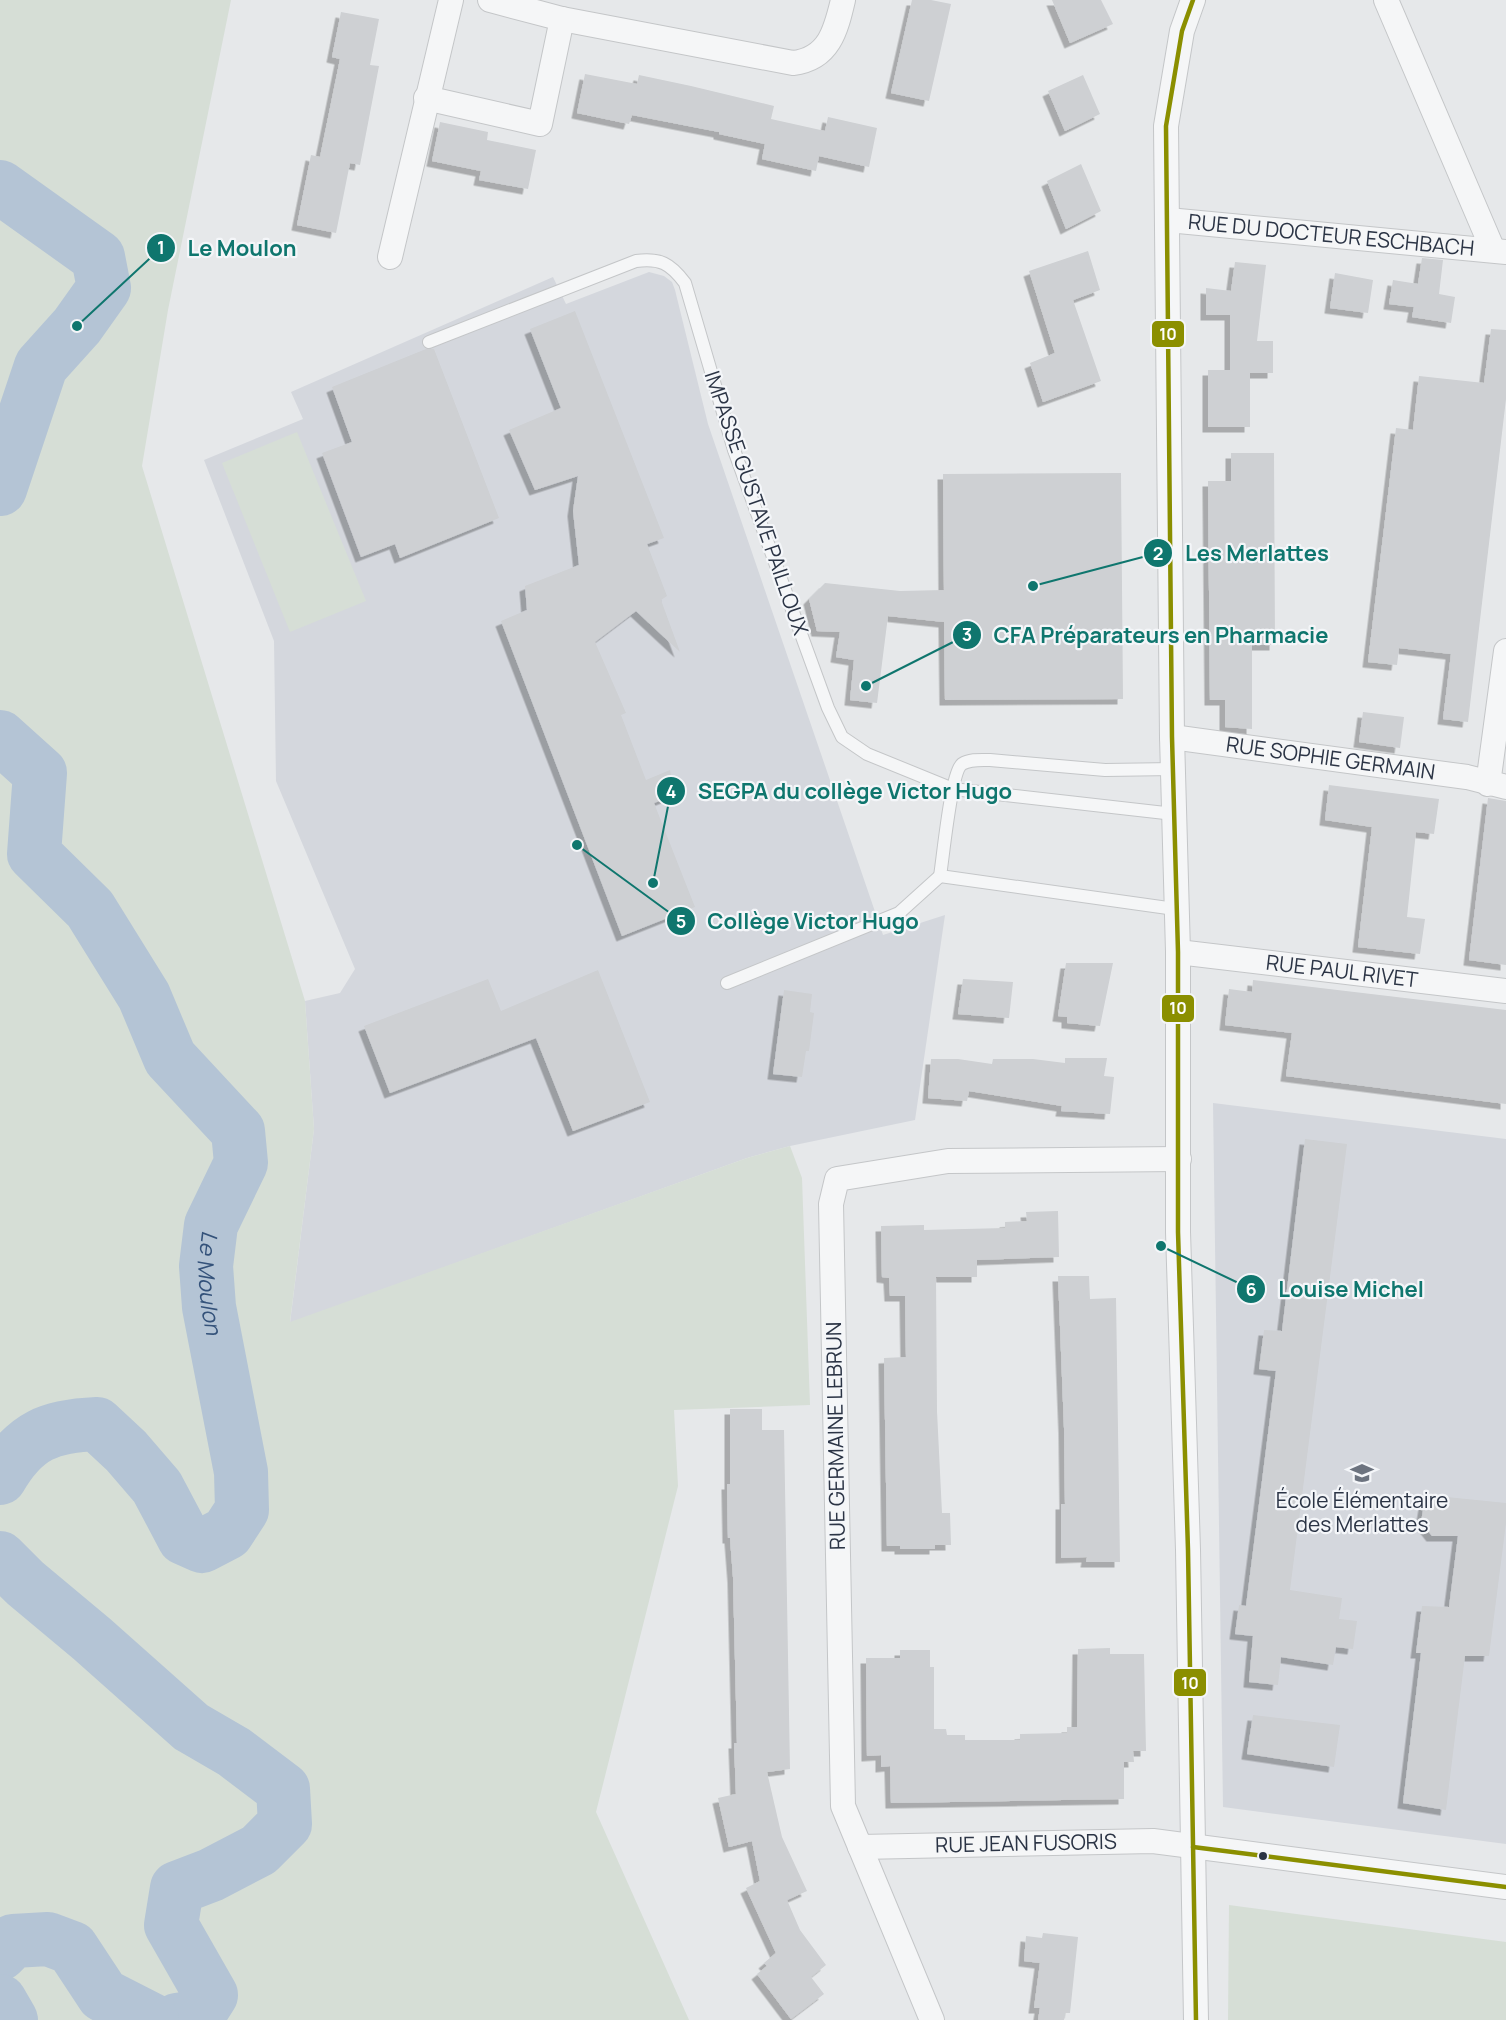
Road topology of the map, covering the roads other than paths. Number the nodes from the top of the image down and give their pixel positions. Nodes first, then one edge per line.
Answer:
1 (451, 0) edge
2 (490, 0) edge
3 (843, 0) edge
4 (1193, 0) edge
5 (1386, 0) edge
6 (562, 19) junction
7 (426, 98) junction
8 (1168, 220) junction
9 (1500, 251) edge
10 (390, 257) dead end
11 (429, 342) dead end
12 (1506, 651) edge
13 (1172, 737) junction
14 (1174, 769) junction
15 (1497, 786) edge
16 (953, 789) junction
17 (1174, 814) junction
18 (940, 876) junction
19 (1175, 909) junction
20 (1178, 952) junction
21 (727, 982) dead end
22 (1506, 991) edge
23 (1179, 1159) junction
24 (860, 1847) junction
25 (1193, 1847) junction
26 (1506, 1887) edge
27 (932, 2020) edge
28 (1196, 2020) edge

1 - 7 street
2 - 6 street
3 - 6 street
4 - 8 street
5 - 9 street, RUE DU DOCTEUR ESCHBACH
6 - 7 street
7 - 10 street
8 - 9 street, RUE DU DOCTEUR ESCHBACH
8 - 13 street
11 - 16 lane, IMPASSE GUSTAVE PAILLOUX
12 - 15 street
13 - 14 street
13 - 15 street, RUE SOPHIE GERMAIN
14 - 16 lane
14 - 17 street
16 - 17 lane, IMPASSE GUSTAVE PAILLOUX
16 - 18 lane
17 - 19 street
18 - 19 lane
18 - 21 lane
19 - 20 street
20 - 22 street, RUE PAUL RIVET
20 - 23 street
23 - 24 street, RUE GERMAINE LEBRUN
23 - 25 street
24 - 25 street, RUE JEAN FUSORIS
24 - 27 street, RUE GERMAINE LEBRUN
25 - 26 street, RUE JEAN FUSORIS
25 - 28 street

